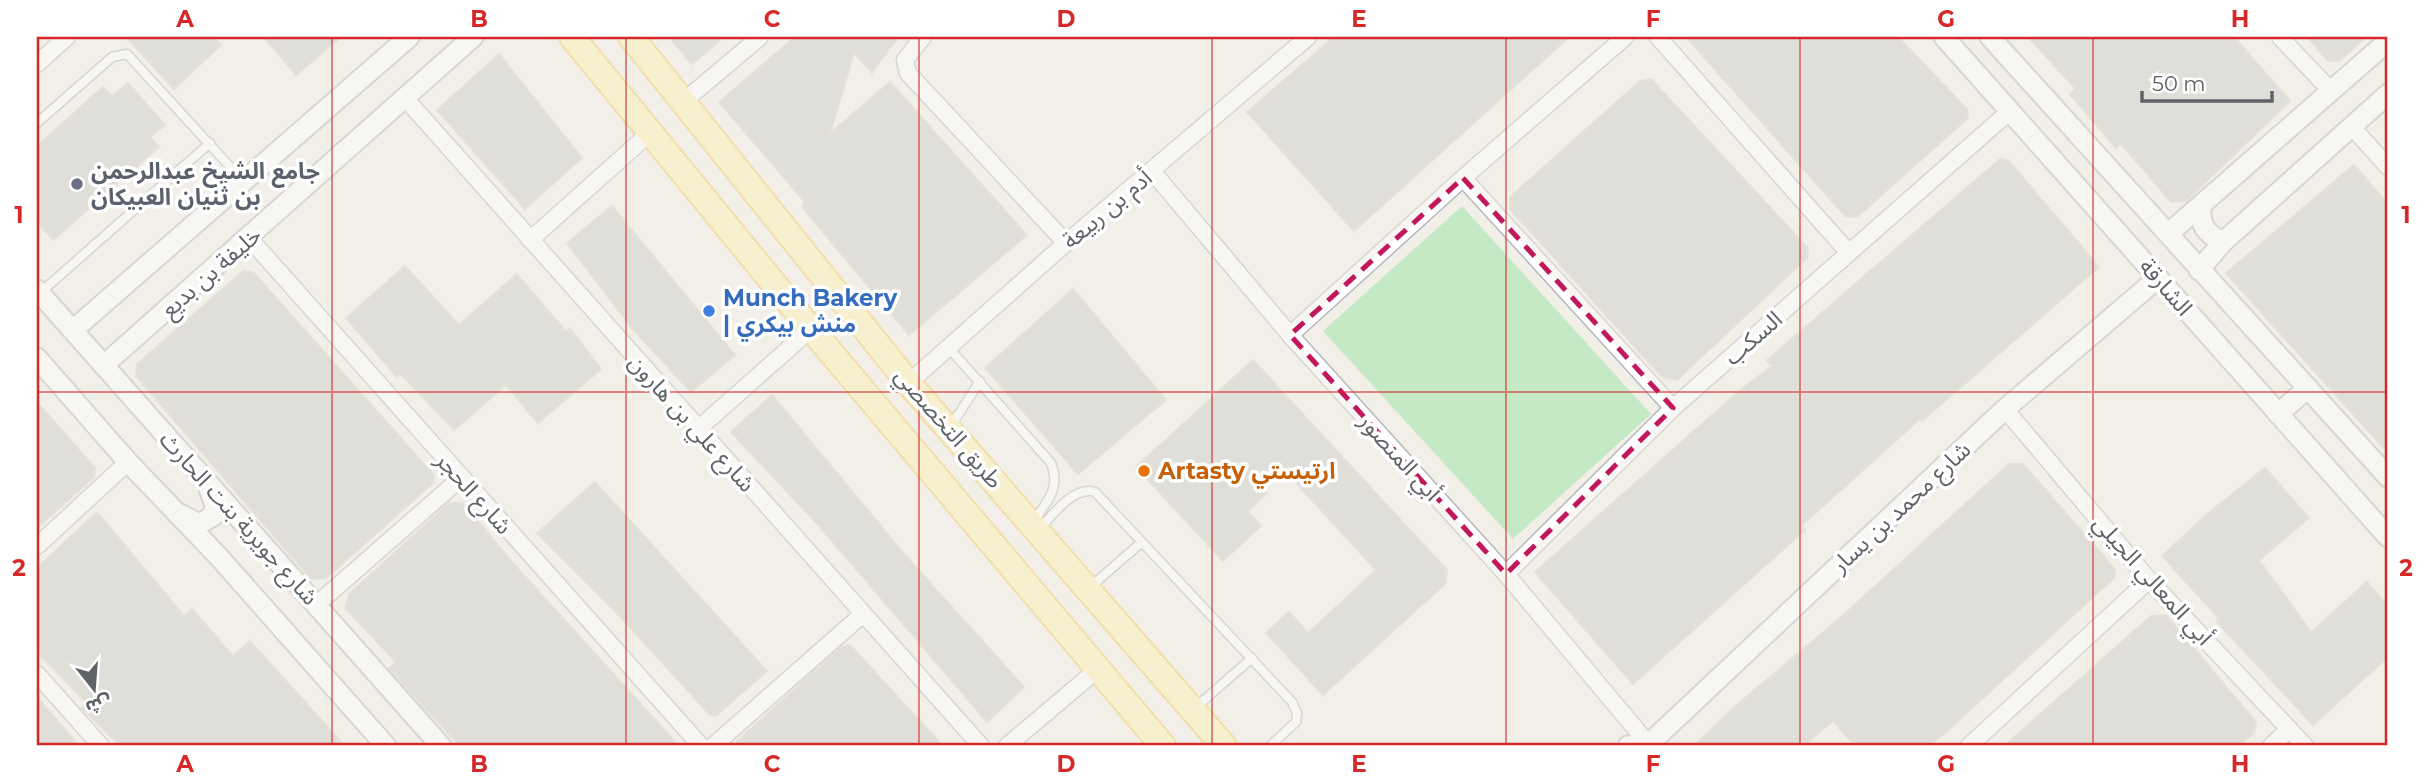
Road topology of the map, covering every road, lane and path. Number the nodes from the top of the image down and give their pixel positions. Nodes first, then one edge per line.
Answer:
1 (67, 37) edge
2 (409, 37) edge
3 (473, 37) edge
4 (572, 37) edge
5 (631, 37) edge
6 (760, 37) edge
7 (923, 37) edge
8 (1308, 37) edge
9 (1625, 37) edge
10 (1658, 37) edge
11 (1944, 37) edge
12 (1990, 37) edge
13 (2280, 37) edge
14 (2388, 41) edge
15 (461, 44) edge
16 (37, 64) edge
17 (2332, 92) junction
18 (2388, 94) edge
19 (405, 98) junction
20 (683, 102) junction
21 (2010, 111) junction
22 (37, 123) edge
23 (2352, 127) junction
24 (652, 131) junction
25 (210, 143) junction
26 (2388, 167) edge
27 (1152, 171) junction
28 (1463, 178) junction
29 (243, 181) junction
30 (2201, 206) junction
31 (2169, 233) junction
32 (249, 238) junction
33 (530, 240) junction
34 (2223, 242) junction
35 (1066, 243) junction
36 (1849, 254) junction
37 (2199, 270) junction
38 (2158, 278) junction
39 (38, 292) edge
40 (811, 329) junction
41 (73, 330) junction
42 (1290, 335) junction
43 (948, 348) junction
44 (37, 358) edge
45 (104, 365) junction
46 (980, 382) junction
47 (911, 386) junction
48 (2308, 388) junction
49 (1673, 408) junction
50 (2005, 409) junction
51 (2278, 414) junction
52 (697, 430) junction
53 (949, 430) junction
54 (128, 462) junction
55 (2388, 477) edge
56 (461, 478) junction
57 (208, 485) junction
58 (176, 512) junction
59 (1034, 528) junction
60 (250, 532) junction
61 (2388, 537) edge
62 (1142, 542) junction
63 (37, 546) edge
64 (218, 556) junction
65 (1506, 573) junction
66 (2149, 580) junction
67 (1088, 589) junction
68 (316, 606) junction
69 (863, 614) junction
70 (1252, 658) junction
71 (1098, 669) junction
72 (39, 680) edge
73 (1194, 711) junction
74 (2289, 729) junction
75 (1649, 745) edge
76 (102, 746) edge
77 (386, 746) edge
78 (441, 746) edge
79 (701, 746) edge
80 (712, 746) edge
81 (981, 746) edge
82 (1007, 746) edge
83 (1163, 746) edge
84 (1224, 746) edge
85 (1230, 746) edge
86 (1270, 746) edge
87 (1628, 746) edge
88 (1969, 746) edge
89 (2271, 746) edge
90 (2305, 746) edge

1 - 16 street
2 - 29 street, خليفة بن بديع
3 - 15 street, خليفة بن بديع
4 - 24 main road, طريق التخصصي
5 - 20 main road, طريق التخصصي
6 - 20 street
7 - 35 street
8 - 27 street, أدم بن ربيعة
9 - 28 street
10 - 36 street
11 - 21 street, الشارقة
12 - 31 street, الشارقة
13 - 17 street
14 - 17 street
15 - 19 street, خليفة بن بديع
17 - 30 street
18 - 23 street
19 - 32 street, خليفة بن بديع
19 - 33 street, شارع علي بن هارون
20 - 47 main road, طريق التخصصي
21 - 36 street, السكب
21 - 38 street, الشارقة
22 - 25 lane
23 - 26 street
23 - 34 street
24 - 33 street
24 - 40 main road, طريق التخصصي
25 - 29 lane
25 - 39 lane
27 - 35 street, أدم بن ربيعة
27 - 42 street, أبي المنصور
28 - 42 street
28 - 49 street
29 - 41 street, خليفة بن بديع
30 - 31 street
30 - 34 street
31 - 37 street, الشارقة
32 - 45 street, خليفة بن بديع
32 - 56 street, شارع الحجر
33 - 52 street, شارع علي بن هارون
34 - 37 street
35 - 43 street, أدم بن ربيعة
36 - 49 street, السكب
37 - 48 street, الشارقة
38 - 50 street, شارع محمد بن يسار
38 - 51 street, الشارقة
39 - 41 street, شارع جويرية بنت الحارث
40 - 52 street
40 - 71 main road, طريق التخصصي
41 - 45 street, شارع جويرية بنت الحارث
42 - 65 street, أبي المنصور
43 - 46 lane
43 - 47 street, أدم بن ربيعة
44 - 54 street, شارع جويرية بنت الحارث
45 - 57 street, شارع جويرية بنت الحارث
46 - 53 lane
46 - 59 lane
47 - 53 main road, طريق التخصصي
48 - 51 street
48 - 55 street, الشارقة
49 - 65 street, السكب
50 - 66 street, أبي المعالي الجيلي
50 - 75 street, شارع محمد بن يسار
51 - 61 street, الشارقة
52 - 69 street, شارع علي بن هارون
53 - 59 main road, طريق التخصصي
54 - 58 street, شارع جويرية بنت الحارث
54 - 63 street
56 - 68 street
56 - 79 street, شارع الحجر
57 - 58 street
57 - 60 street, شارع جويرية بنت الحارث
58 - 64 street, شارع جويرية بنت الحارث
59 - 62 lane
59 - 67 main road, طريق التخصصي
60 - 64 street
60 - 68 street, شارع جويرية بنت الحارث
62 - 67 lane
62 - 70 lane
64 - 77 street, شارع جويرية بنت الحارث
65 - 75 street, أبي المنصور
66 - 74 street, أبي المعالي الجيلي
66 - 88 street
67 - 73 main road, طريق التخصصي
68 - 78 street, شارع جويرية بنت الحارث
69 - 80 street
69 - 81 street, شارع علي بن هارون
70 - 73 lane
70 - 86 lane
71 - 82 street
71 - 83 main road, طريق التخصصي
72 - 76 street
73 - 84 main road, طريق التخصصي
73 - 85 street
74 - 89 street
74 - 90 street, أبي المعالي الجيلي
75 - 87 street

